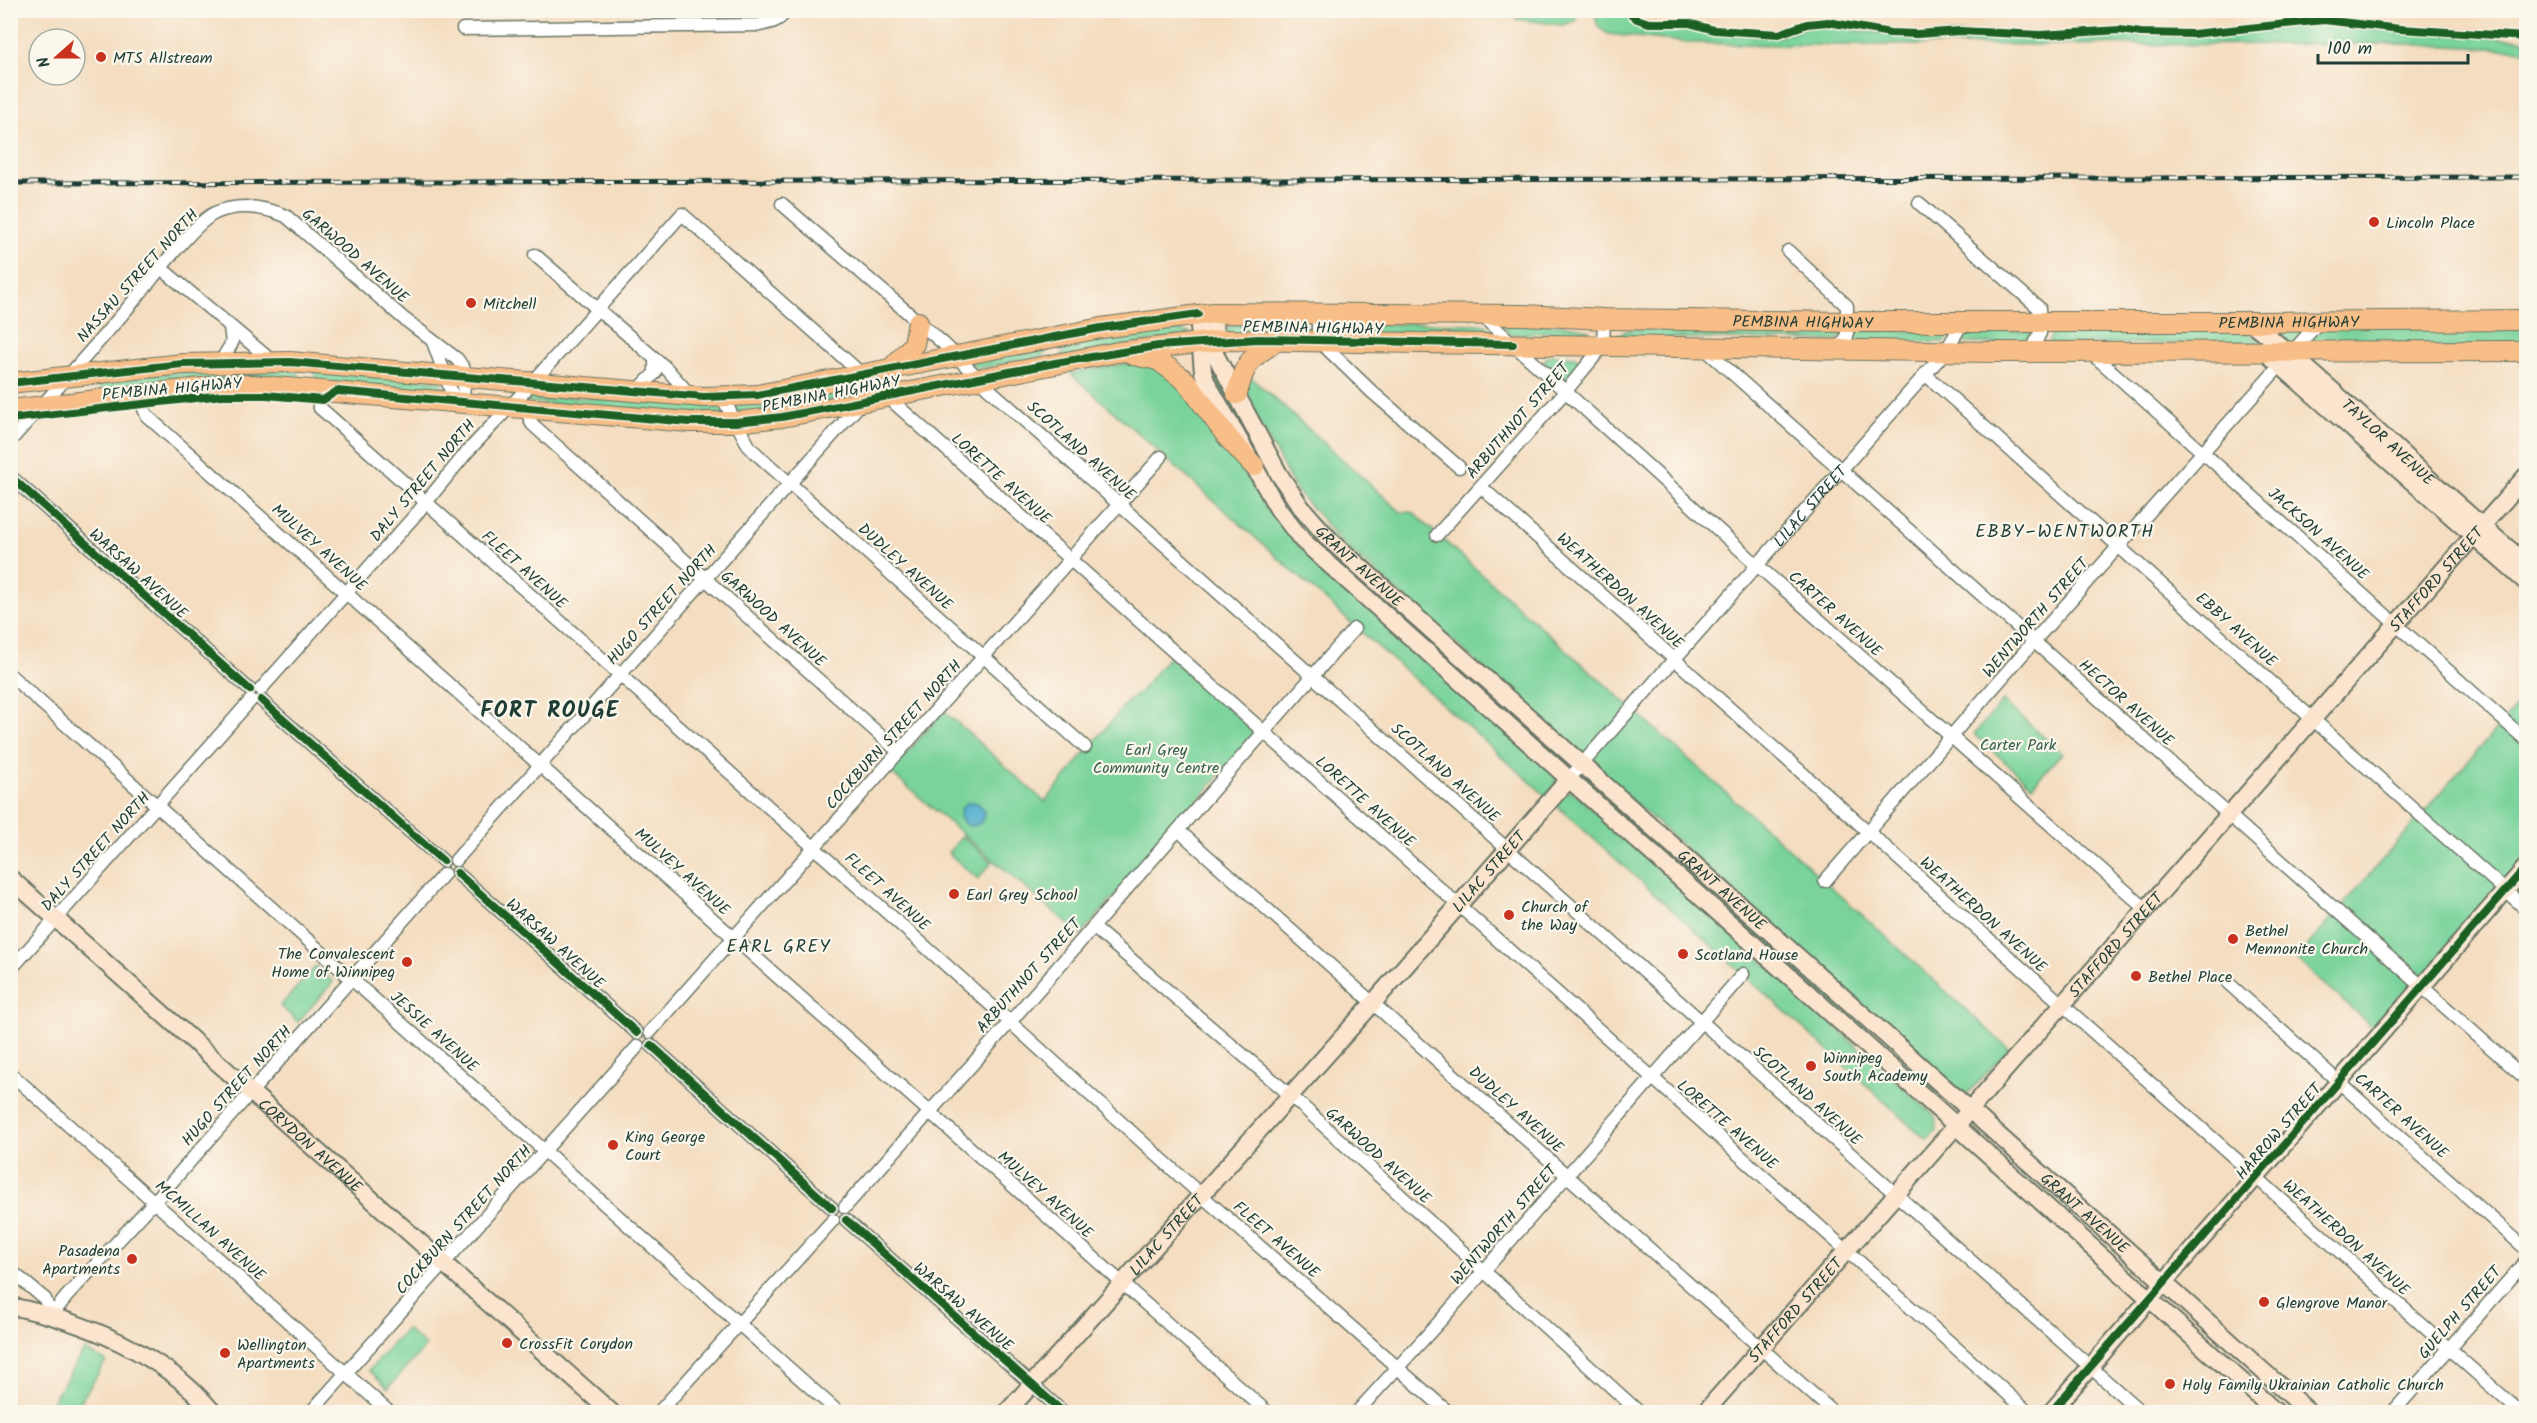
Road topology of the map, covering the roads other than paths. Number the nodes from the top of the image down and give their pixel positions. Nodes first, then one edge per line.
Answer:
1 (786, 10) edge
2 (463, 29) dead end
3 (1919, 203) dead end
4 (782, 204) dead end
5 (215, 213) joint
6 (681, 214) joint
7 (1788, 251) dead end
8 (535, 255) dead end
9 (161, 268) junction
10 (597, 310) junction
11 (1318, 313) junction
12 (1206, 314) junction
13 (1480, 315) junction
14 (1604, 319) junction
15 (2526, 320) edge
16 (918, 322) junction
17 (1848, 322) junction
18 (1963, 322) junction
19 (2040, 322) junction
20 (2250, 322) junction
21 (2319, 322) junction
22 (230, 327) junction
23 (1064, 336) junction
24 (1278, 340) junction
25 (1318, 340) junction
26 (1208, 341) junction
27 (434, 342) junction
28 (1513, 344) junction
29 (1603, 346) junction
30 (1705, 349) junction
31 (1836, 351) junction
32 (2526, 351) edge
33 (1118, 352) junction
34 (1945, 352) junction
35 (2031, 352) junction
36 (2090, 352) junction
37 (956, 356) junction
38 (2284, 358) junction
39 (221, 361) junction
40 (655, 361) junction
41 (280, 362) junction
42 (891, 369) junction
43 (1033, 369) junction
44 (80, 370) junction
45 (1925, 374) junction
46 (446, 375) junction
47 (465, 377) junction
48 (977, 379) junction
49 (533, 382) junction
50 (10, 383) edge
51 (314, 389) junction
52 (871, 390) junction
53 (637, 391) junction
54 (1565, 392) junction
55 (1237, 394) junction
56 (142, 395) junction
57 (691, 396) junction
58 (722, 397) junction
59 (95, 400) junction
60 (459, 402) junction
61 (40, 406) junction
62 (517, 407) junction
63 (10, 410) edge
64 (736, 422) junction
65 (10, 441) edge
66 (2202, 451) junction
67 (1161, 456) dead end
68 (1254, 466) junction
69 (1459, 468) dead end
70 (1840, 470) junction
71 (10, 476) edge
72 (2526, 476) edge
73 (789, 484) junction
74 (1481, 487) junction
75 (426, 501) junction
76 (1118, 505) junction
77 (2478, 531) junction
78 (1437, 535) dead end
79 (2119, 546) junction
80 (1069, 560) junction
81 (2526, 563) edge
82 (1756, 564) junction
83 (705, 579) junction
84 (2526, 582) edge
85 (346, 593) junction
86 (2397, 624) junction
87 (1354, 628) dead end
88 (2034, 641) junction
89 (983, 657) junction
90 (1674, 659) junction
91 (10, 675) edge
92 (620, 676) junction
93 (1313, 676) junction
94 (256, 695) junction
95 (2313, 719) junction
96 (1265, 733) junction
97 (1951, 737) junction
98 (2526, 740) edge
99 (1085, 747) dead end
100 (899, 752) junction
101 (1581, 764) junction
102 (540, 766) junction
103 (1569, 779) junction
104 (157, 806) junction
105 (2228, 815) junction
106 (1178, 830) junction
107 (1868, 833) junction
108 (814, 848) junction
109 (1509, 850) junction
110 (450, 867) junction
111 (2526, 867) edge
112 (10, 878) edge
113 (1825, 881) dead end
114 (2506, 891) junction
115 (1458, 906) junction
116 (2146, 909) junction
117 (2526, 909) edge
118 (57, 919) junction
119 (1093, 927) junction
120 (734, 938) junction
121 (10, 970) edge
122 (1743, 974) dead end
123 (351, 979) junction
124 (2228, 983) dead end
125 (2422, 986) junction
126 (1373, 1003) junction
127 (2061, 1005) junction
128 (1010, 1022) junction
129 (1702, 1022) junction
130 (644, 1039) junction
131 (10, 1073) edge
132 (1652, 1078) junction
133 (2526, 1079) edge
134 (2339, 1081) junction
135 (251, 1092) junction
136 (1290, 1095) junction
137 (1968, 1111) junction
138 (929, 1112) junction
139 (1955, 1125) junction
140 (545, 1151) junction
141 (1567, 1176) junction
142 (2255, 1177) junction
143 (1895, 1194) junction
144 (1201, 1195) junction
145 (154, 1202) junction
146 (839, 1214) junction
147 (2526, 1249) edge
148 (1845, 1250) junction
149 (2526, 1261) edge
150 (445, 1264) junction
151 (11, 1271) edge
152 (1482, 1271) junction
153 (1122, 1284) junction
154 (2162, 1284) junction
155 (2149, 1299) junction
156 (10, 1306) edge
157 (51, 1316) junction
158 (739, 1324) junction
159 (1761, 1347) junction
160 (2449, 1350) junction
161 (1397, 1367) junction
162 (2090, 1368) junction
163 (347, 1374) junction
164 (1032, 1384) junction
165 (213, 1413) edge
166 (311, 1413) edge
167 (390, 1413) edge
168 (611, 1413) edge
169 (659, 1413) edge
170 (838, 1413) edge
171 (1007, 1413) edge
172 (1063, 1413) edge
173 (1267, 1413) edge
174 (1357, 1413) edge
175 (1448, 1413) edge
176 (1639, 1413) edge
177 (1705, 1413) edge
178 (1833, 1413) edge
179 (2028, 1413) edge
180 (2051, 1413) edge
181 (2141, 1413) edge
182 (2276, 1413) edge
183 (2309, 1413) edge
184 (2393, 1413) edge
185 (2520, 1413) edge

1 - 2 street
3 - 19 street
4 - 16 street, SCOTLAND AVENUE
5 - 9 street, NASSAU STREET NORTH
5 - 27 street, GARWOOD AVENUE
6 - 10 street, DALY STREET NORTH
6 - 52 street, LORETTE AVENUE
7 - 17 street
8 - 10 street
9 - 22 street
9 - 44 street, NASSAU STREET NORTH
10 - 40 street
10 - 49 street, DALY STREET NORTH
11 - 12 main road, PEMBINA HIGHWAY
11 - 13 main road, PEMBINA HIGHWAY
11 - 25 street
12 - 23 main road, PEMBINA HIGHWAY
12 - 26 main road, GRANT AVENUE
13 - 14 main road, PEMBINA HIGHWAY
13 - 28 street, CARTER AVENUE
14 - 17 main road, PEMBINA HIGHWAY
14 - 29 street
15 - 21 main road, PEMBINA HIGHWAY
16 - 37 street, SCOTLAND AVENUE
16 - 42 main road
17 - 18 main road, PEMBINA HIGHWAY
17 - 31 street
18 - 19 main road, PEMBINA HIGHWAY
18 - 34 street, LILAC STREET
19 - 20 main road, PEMBINA HIGHWAY
19 - 35 street
20 - 21 main road, PEMBINA HIGHWAY
20 - 38 main road, TAYLOR AVENUE
21 - 38 street, WENTWORTH STREET
22 - 39 street
22 - 41 street
23 - 37 main road, PEMBINA HIGHWAY
23 - 43 main road
24 - 25 main road, PEMBINA HIGHWAY
24 - 26 main road, PEMBINA HIGHWAY
24 - 55 main road
25 - 28 main road, PEMBINA HIGHWAY
25 - 69 street
26 - 33 main road, PEMBINA HIGHWAY
26 - 55 main road, GRANT AVENUE
26 - 68 main road, GRANT AVENUE
27 - 46 street, GARWOOD AVENUE
27 - 47 street, GARWOOD AVENUE
28 - 29 main road, PEMBINA HIGHWAY
28 - 54 street, CARTER AVENUE
29 - 30 main road, PEMBINA HIGHWAY
29 - 54 street, ARBUTHNOT STREET
30 - 31 main road, PEMBINA HIGHWAY
30 - 70 street, HECTOR AVENUE
31 - 34 main road, PEMBINA HIGHWAY
32 - 38 main road, PEMBINA HIGHWAY
33 - 43 main road, PEMBINA HIGHWAY
33 - 68 main road
34 - 35 main road, PEMBINA HIGHWAY
34 - 45 street, LILAC STREET
35 - 36 main road, PEMBINA HIGHWAY
36 - 38 main road, PEMBINA HIGHWAY
36 - 66 street, JACKSON AVENUE
37 - 42 main road, PEMBINA HIGHWAY
37 - 48 street, SCOTLAND AVENUE
38 - 66 street, WENTWORTH STREET
38 - 77 main road, TAYLOR AVENUE
39 - 41 main road, PEMBINA HIGHWAY
39 - 44 main road, PEMBINA HIGHWAY
40 - 53 street
40 - 57 street
41 - 46 main road, PEMBINA HIGHWAY
41 - 51 main road
42 - 52 main road, PEMBINA HIGHWAY
43 - 48 main road, PEMBINA HIGHWAY
44 - 50 main road, PEMBINA HIGHWAY
44 - 59 street
44 - 61 street, NASSAU STREET NORTH
45 - 70 street, LILAC STREET
45 - 79 street, EBBY AVENUE
46 - 47 main road, PEMBINA HIGHWAY
46 - 60 street, GARWOOD AVENUE
47 - 49 main road, PEMBINA HIGHWAY
47 - 60 street
48 - 52 main road, PEMBINA HIGHWAY
48 - 76 street, SCOTLAND AVENUE
49 - 53 main road, PEMBINA HIGHWAY
49 - 62 street, DALY STREET NORTH
51 - 56 main road, PEMBINA HIGHWAY
51 - 60 main road, PEMBINA HIGHWAY
51 - 75 street, FLEET AVENUE
52 - 58 main road, PEMBINA HIGHWAY
52 - 64 main road, PEMBINA HIGHWAY
52 - 73 street, HUGO STREET NORTH
52 - 80 street, LORETTE AVENUE
53 - 57 main road, PEMBINA HIGHWAY
54 - 74 street, ARBUTHNOT STREET
54 - 82 street, CARTER AVENUE
55 - 101 main road, GRANT AVENUE
56 - 59 main road, PEMBINA HIGHWAY
56 - 85 street, MULVEY AVENUE
57 - 58 main road, PEMBINA HIGHWAY
58 - 64 street, DUDLEY AVENUE
59 - 61 main road, PEMBINA HIGHWAY
60 - 62 main road, PEMBINA HIGHWAY
61 - 63 main road, PEMBINA HIGHWAY
61 - 65 street, NASSAU STREET NORTH
62 - 64 main road, PEMBINA HIGHWAY
62 - 75 street, DALY STREET NORTH
62 - 83 street, GARWOOD AVENUE
64 - 73 street, DUDLEY AVENUE
66 - 79 street, WENTWORTH STREET
66 - 86 street, JACKSON AVENUE
67 - 76 street, COCKBURN STREET NORTH
68 - 103 main road, GRANT AVENUE
70 - 82 street, LILAC STREET
70 - 88 street, HECTOR AVENUE
71 - 94 street, WARSAW AVENUE
72 - 77 main road, STAFFORD STREET
73 - 83 street, HUGO STREET NORTH
73 - 89 street, DUDLEY AVENUE
74 - 78 street, ARBUTHNOT STREET
74 - 90 street, WEATHERDON AVENUE
75 - 85 street, DALY STREET NORTH
75 - 92 street, FLEET AVENUE
76 - 80 street, COCKBURN STREET NORTH
76 - 93 street, SCOTLAND AVENUE
77 - 81 main road, TAYLOR AVENUE
77 - 84 main road, TAYLOR AVENUE
77 - 86 main road, STAFFORD STREET
79 - 88 street, WENTWORTH STREET
79 - 95 street, EBBY AVENUE
80 - 89 street, COCKBURN STREET NORTH
80 - 96 street, LORETTE AVENUE
82 - 90 street, LILAC STREET
82 - 97 street, CARTER AVENUE
83 - 92 street, HUGO STREET NORTH
83 - 100 street, GARWOOD AVENUE
85 - 94 street, DALY STREET NORTH
85 - 102 street, MULVEY AVENUE
86 - 95 main road, STAFFORD STREET
86 - 98 street, JACKSON AVENUE
87 - 93 street, ARBUTHNOT STREET
88 - 97 street, WENTWORTH STREET
88 - 105 street, HECTOR AVENUE
89 - 99 street, DUDLEY AVENUE
89 - 100 street, COCKBURN STREET NORTH
90 - 101 street, LILAC STREET
90 - 107 street, WEATHERDON AVENUE
91 - 104 street, JESSIE AVENUE
92 - 102 street, HUGO STREET NORTH
92 - 108 street, FLEET AVENUE
93 - 96 street, ARBUTHNOT STREET
93 - 109 street, SCOTLAND AVENUE
94 - 104 street, DALY STREET NORTH
94 - 110 street, WARSAW AVENUE
95 - 105 main road, STAFFORD STREET
95 - 114 street, EBBY AVENUE
96 - 106 street, ARBUTHNOT STREET
96 - 115 street, LORETTE AVENUE
97 - 107 street, WENTWORTH STREET
97 - 116 street, CARTER AVENUE
100 - 108 street, COCKBURN STREET NORTH
101 - 103 street, LILAC STREET
101 - 137 main road, GRANT AVENUE
102 - 110 street, HUGO STREET NORTH
102 - 120 street, MULVEY AVENUE
103 - 109 main road, LILAC STREET
103 - 139 main road, GRANT AVENUE
104 - 118 street, DALY STREET NORTH
104 - 123 street, JESSIE AVENUE
105 - 116 main road, STAFFORD STREET
105 - 125 street, HECTOR AVENUE
106 - 119 street, ARBUTHNOT STREET
106 - 126 street, DUDLEY AVENUE
107 - 113 street, WENTWORTH STREET
107 - 127 street, WEATHERDON AVENUE
108 - 120 street, COCKBURN STREET NORTH
108 - 128 street, FLEET AVENUE
109 - 115 main road, LILAC STREET
109 - 129 street, SCOTLAND AVENUE
110 - 123 street, HUGO STREET NORTH
110 - 130 street, WARSAW AVENUE
111 - 114 main road, HARROW STREET
112 - 118 main road, CORYDON AVENUE
114 - 117 street, EBBY AVENUE
114 - 125 main road, HARROW STREET
115 - 126 main road, LILAC STREET
115 - 132 street, LORETTE AVENUE
116 - 127 main road, STAFFORD STREET
118 - 121 street, DALY STREET NORTH
118 - 135 main road, CORYDON AVENUE
119 - 128 street, ARBUTHNOT STREET
119 - 136 street, GARWOOD AVENUE
120 - 130 street, COCKBURN STREET NORTH
120 - 138 street, MULVEY AVENUE
122 - 129 street, WENTWORTH STREET
123 - 135 street, HUGO STREET NORTH
123 - 140 street, JESSIE AVENUE
124 - 134 street, CARTER AVENUE
125 - 133 street, HECTOR AVENUE
125 - 134 main road, HARROW STREET
126 - 136 main road, LILAC STREET
126 - 141 street, DUDLEY AVENUE
127 - 137 main road, STAFFORD STREET
127 - 142 street, WEATHERDON AVENUE
128 - 138 street, ARBUTHNOT STREET
128 - 144 street, FLEET AVENUE
129 - 132 street, WENTWORTH STREET
129 - 143 street, SCOTLAND AVENUE
130 - 140 street, COCKBURN STREET NORTH
130 - 146 street, WARSAW AVENUE
131 - 145 street, MCMILLAN AVENUE
132 - 141 street, WENTWORTH STREET
132 - 148 street, LORETTE AVENUE
134 - 142 main road, HARROW STREET
134 - 147 street, CARTER AVENUE
135 - 145 street, HUGO STREET NORTH
135 - 150 main road, CORYDON AVENUE
136 - 144 main road, LILAC STREET
136 - 152 street, GARWOOD AVENUE
137 - 139 main road, STAFFORD STREET
137 - 154 main road, GRANT AVENUE
138 - 146 street, ARBUTHNOT STREET
138 - 153 street, MULVEY AVENUE
139 - 143 main road, STAFFORD STREET
139 - 155 main road, GRANT AVENUE
140 - 150 street, COCKBURN STREET NORTH
140 - 158 street, JESSIE AVENUE
141 - 152 street, WENTWORTH STREET
141 - 159 street, DUDLEY AVENUE
142 - 154 main road, HARROW STREET
142 - 160 street, WEATHERDON AVENUE
143 - 148 main road, STAFFORD STREET
143 - 162 street, SCOTLAND AVENUE
144 - 153 main road, LILAC STREET
144 - 161 street, FLEET AVENUE
145 - 157 street, HUGO STREET NORTH
145 - 163 street, MCMILLAN AVENUE
146 - 158 street, ARBUTHNOT STREET
146 - 164 street, WARSAW AVENUE
148 - 159 main road, STAFFORD STREET
148 - 179 street, LORETTE AVENUE
149 - 160 street, GUELPH STREET
150 - 163 street, COCKBURN STREET NORTH
150 - 168 main road, CORYDON AVENUE
151 - 157 street
152 - 161 street, WENTWORTH STREET
152 - 176 street, GARWOOD AVENUE
153 - 164 main road, LILAC STREET
153 - 173 street, MULVEY AVENUE
154 - 155 main road, HARROW STREET
154 - 183 main road, GRANT AVENUE
155 - 162 main road, HARROW STREET
155 - 182 main road, GRANT AVENUE
156 - 157 main road
157 - 165 main road
158 - 169 street, ARBUTHNOT STREET
158 - 170 street, JESSIE AVENUE
159 - 177 main road, STAFFORD STREET
159 - 178 street, DUDLEY AVENUE
160 - 184 street, GUELPH STREET
160 - 185 street, WEATHERDON AVENUE
161 - 174 street, WENTWORTH STREET
161 - 175 street, FLEET AVENUE
162 - 180 main road, HARROW STREET
162 - 181 street, SCOTLAND AVENUE
163 - 166 street, COCKBURN STREET NORTH
163 - 167 street, MCMILLAN AVENUE
164 - 171 main road, LILAC STREET
164 - 172 street, WARSAW AVENUE

